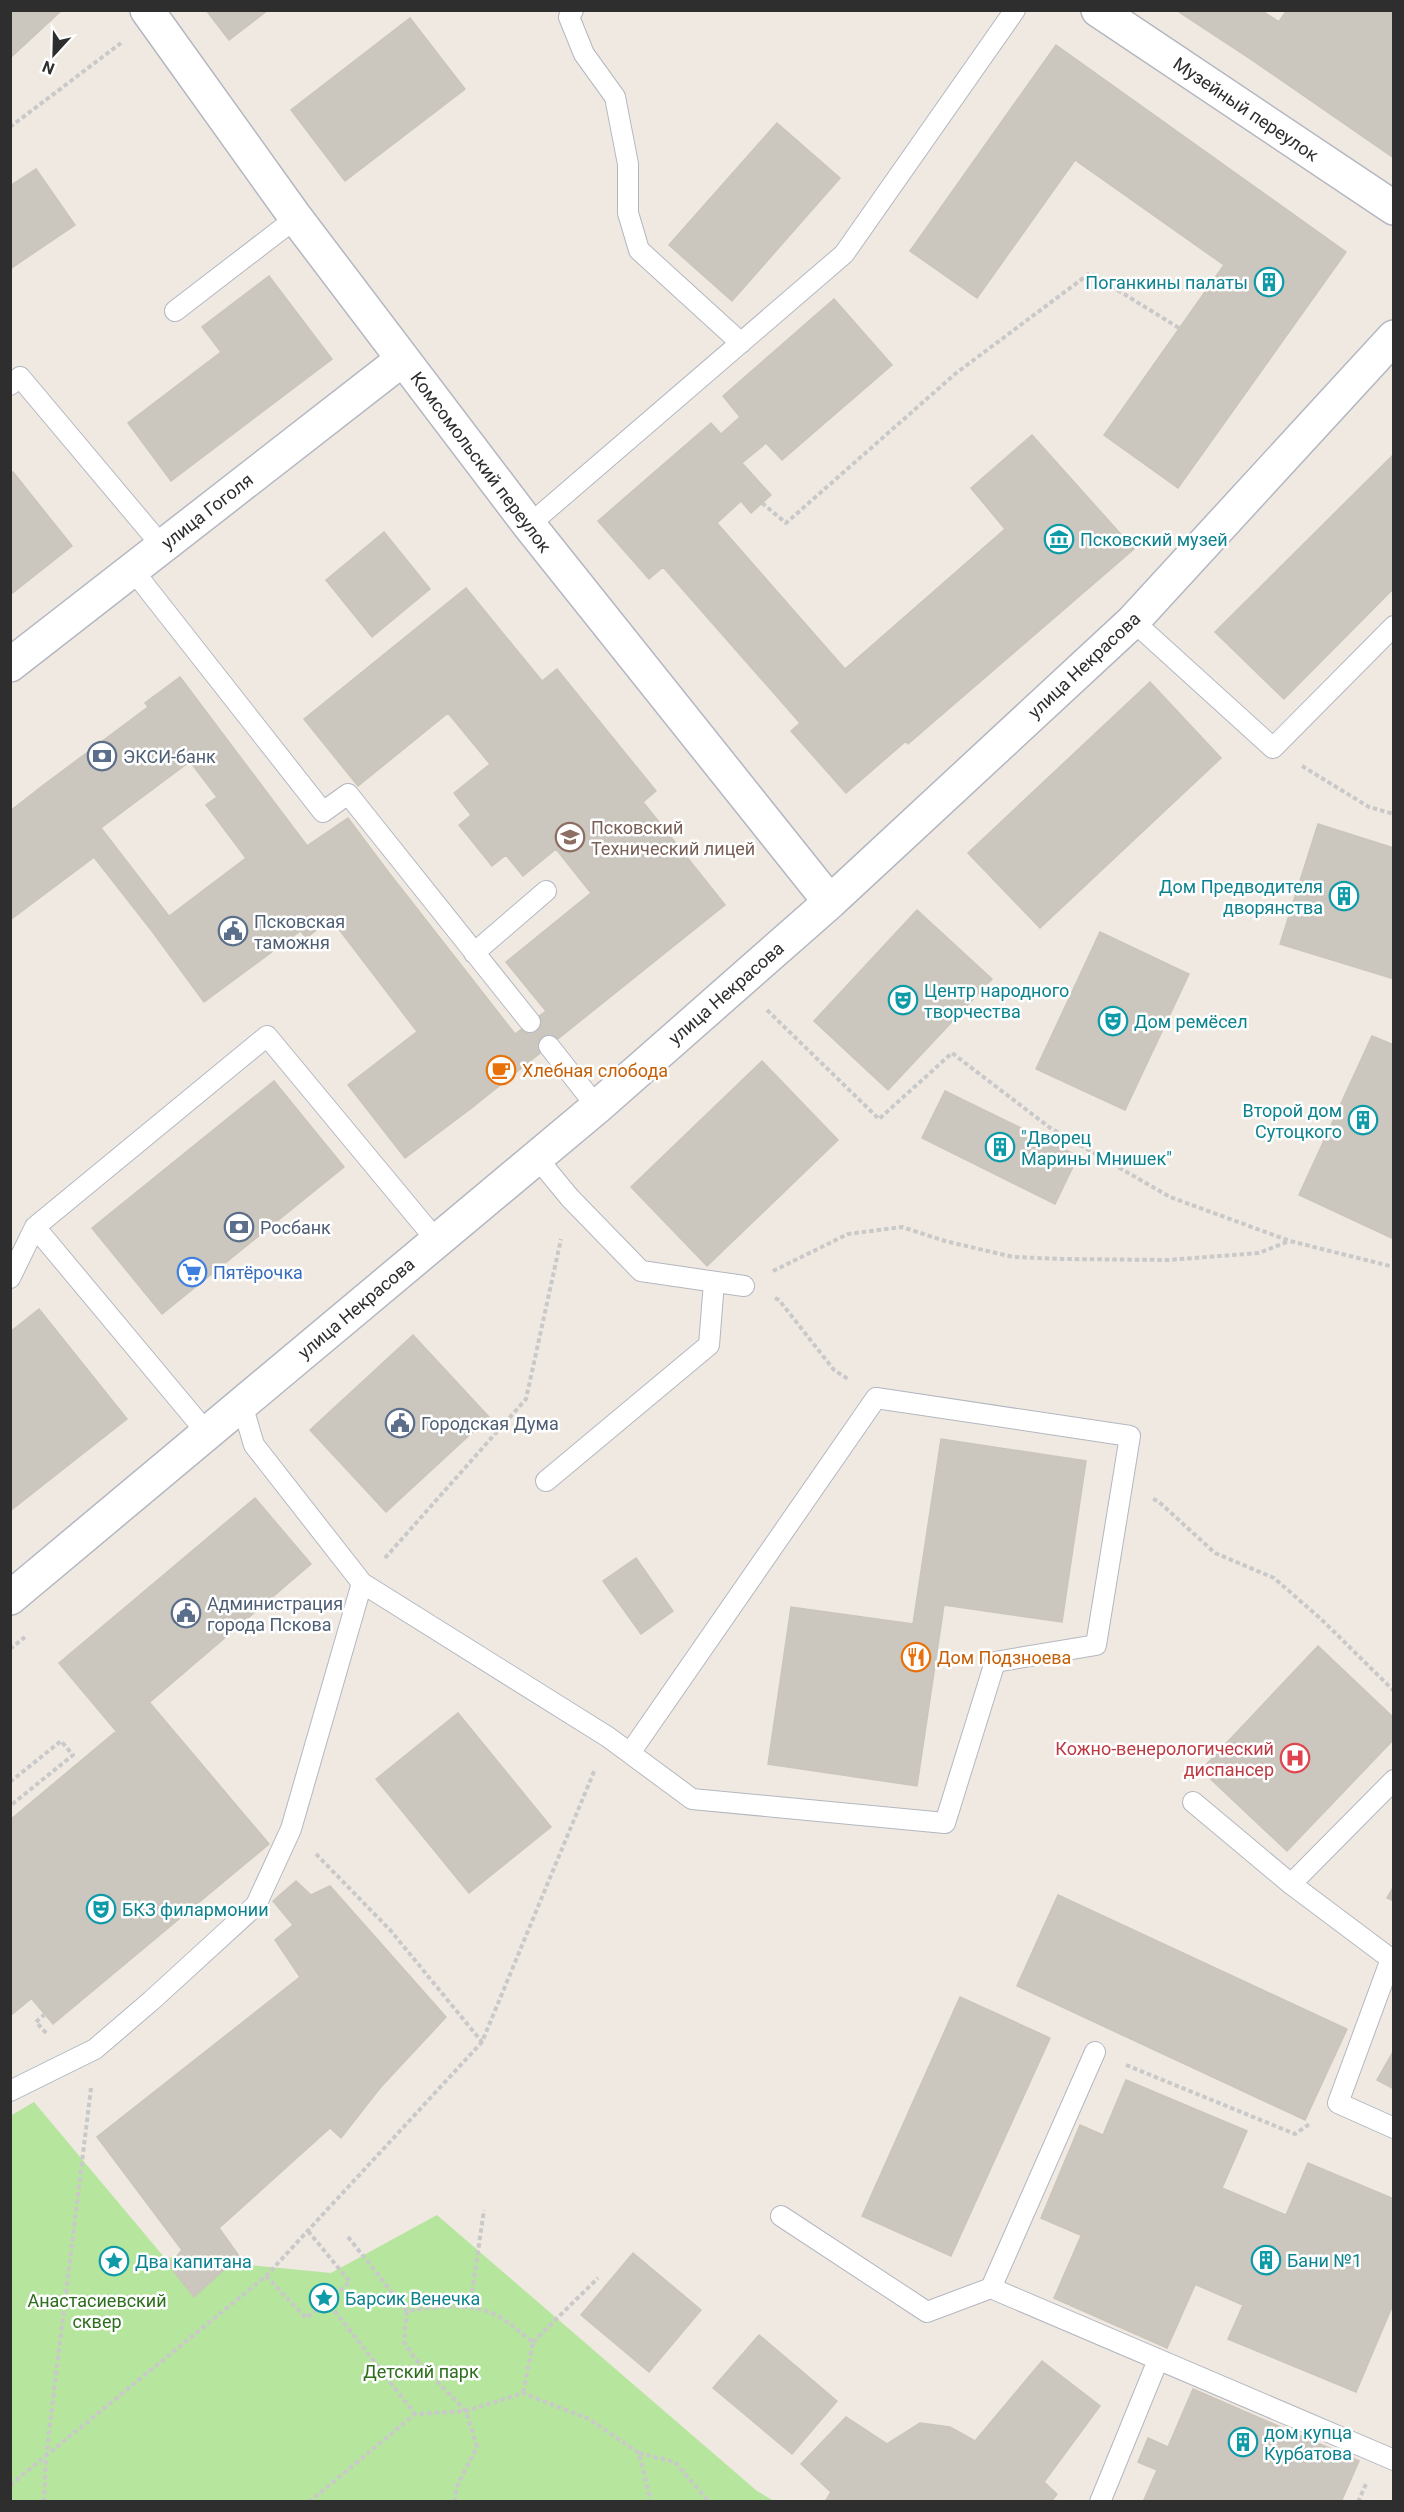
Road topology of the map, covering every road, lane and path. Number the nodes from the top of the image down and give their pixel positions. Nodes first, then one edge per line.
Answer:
1 (573, 10) edge
2 (1015, 10) edge
3 (1098, 10) edge
4 (138, 24) edge
5 (10, 127) edge
6 (1394, 208) edge
7 (297, 218) junction
8 (175, 311) dead end
9 (1179, 328) dead end
10 (1394, 337) edge
11 (741, 343) junction
12 (403, 359) junction
13 (10, 385) edge
14 (762, 503) dead end
15 (529, 525) junction
16 (162, 546) junction
17 (132, 569) junction
18 (1132, 621) junction
19 (1394, 626) edge
20 (10, 665) edge
21 (1273, 748) junction
22 (1394, 814) edge
23 (546, 891) dead end
24 (830, 902) junction
25 (474, 953) junction
26 (763, 1006) dead end
27 (530, 1022) dead end
28 (549, 1046) dead end
29 (597, 1107) junction
30 (537, 1158) junction
31 (570, 1197) junction
32 (35, 1227) junction
33 (437, 1241) junction
34 (1290, 1241) junction
35 (1394, 1268) edge
36 (10, 1278) edge
37 (714, 1282) junction
38 (744, 1286) junction
39 (876, 1398) junction
40 (242, 1404) junction
41 (207, 1433) junction
42 (546, 1481) dead end
43 (1121, 1486) junction
44 (362, 1583) junction
45 (10, 1598) edge
46 (1394, 1691) edge
47 (608, 1737) junction
48 (630, 1753) junction
49 (1394, 1780) edge
50 (10, 1782) edge
51 (1193, 1802) dead end
52 (10, 1806) edge
53 (291, 1829) junction
54 (1291, 1884) junction
55 (482, 2042) junction
56 (95, 2049) junction
57 (1095, 2052) joint
58 (10, 2091) edge
59 (1338, 2103) junction
60 (1394, 2128) edge
61 (484, 2210) dead end
62 (782, 2216) dead end
63 (308, 2231) junction
64 (348, 2237) dead end
65 (266, 2276) junction
66 (598, 2278) dead end
67 (991, 2288) junction
68 (327, 2301) junction
69 (470, 2307) junction
70 (407, 2311) junction
71 (533, 2342) junction
72 (1158, 2360) junction
73 (523, 2393) junction
74 (466, 2411) junction
75 (415, 2414) junction
76 (639, 2453) junction
77 (46, 2457) junction
78 (1394, 2460) edge
79 (10, 2485) edge
80 (44, 2502) edge
81 (309, 2502) edge
82 (455, 2502) edge
83 (651, 2502) edge
84 (709, 2502) edge
85 (1100, 2502) edge

1 - 11 lane
2 - 11 lane
3 - 6 street, Музейный переулок
4 - 5 path
4 - 7 street, Комсомольский переулок
7 - 8 lane
7 - 12 street, Комсомольский переулок
9 - 14 path
10 - 18 street, улица Некрасова
11 - 15 lane
12 - 15 street, Комсомольский переулок
12 - 16 street, улица Гоголя
13 - 16 lane
15 - 24 street, Комсомольский переулок
16 - 17 street, улица Гоголя
17 - 20 street, улица Гоголя
17 - 25 lane
18 - 21 lane
18 - 24 street, улица Некрасова
19 - 21 lane
21 - 22 path
23 - 25 lane
24 - 29 street, улица Некрасова
25 - 27 lane
26 - 34 path
28 - 29 lane
29 - 30 street, улица Некрасова
30 - 31 lane
30 - 33 street, улица Некрасова
31 - 37 lane
31 - 44 path
32 - 33 lane
32 - 36 lane
32 - 41 lane
33 - 40 street, улица Некрасова
34 - 35 path
34 - 38 path
37 - 38 lane
37 - 42 lane
38 - 39 path
39 - 43 lane
39 - 48 lane
40 - 41 street, улица Некрасова
40 - 44 lane
41 - 45 street, улица Некрасова
43 - 46 path
43 - 48 lane
44 - 47 lane
44 - 53 lane
47 - 48 lane
47 - 55 path
49 - 54 lane
50 - 52 path
51 - 54 lane
53 - 55 path
53 - 56 lane
54 - 59 lane
55 - 63 path
56 - 58 lane
56 - 77 path
57 - 59 path
57 - 67 lane
59 - 60 lane
61 - 69 path
62 - 67 lane
63 - 65 path
63 - 68 path
64 - 70 path
65 - 68 path
65 - 77 path
66 - 71 path
67 - 72 lane
68 - 75 path
69 - 70 path
69 - 71 path
70 - 74 path
71 - 73 path
72 - 78 lane
72 - 85 lane
73 - 74 path
73 - 76 path
74 - 75 path
74 - 82 path
75 - 81 path
76 - 83 path
76 - 84 path
77 - 79 path
77 - 80 path

